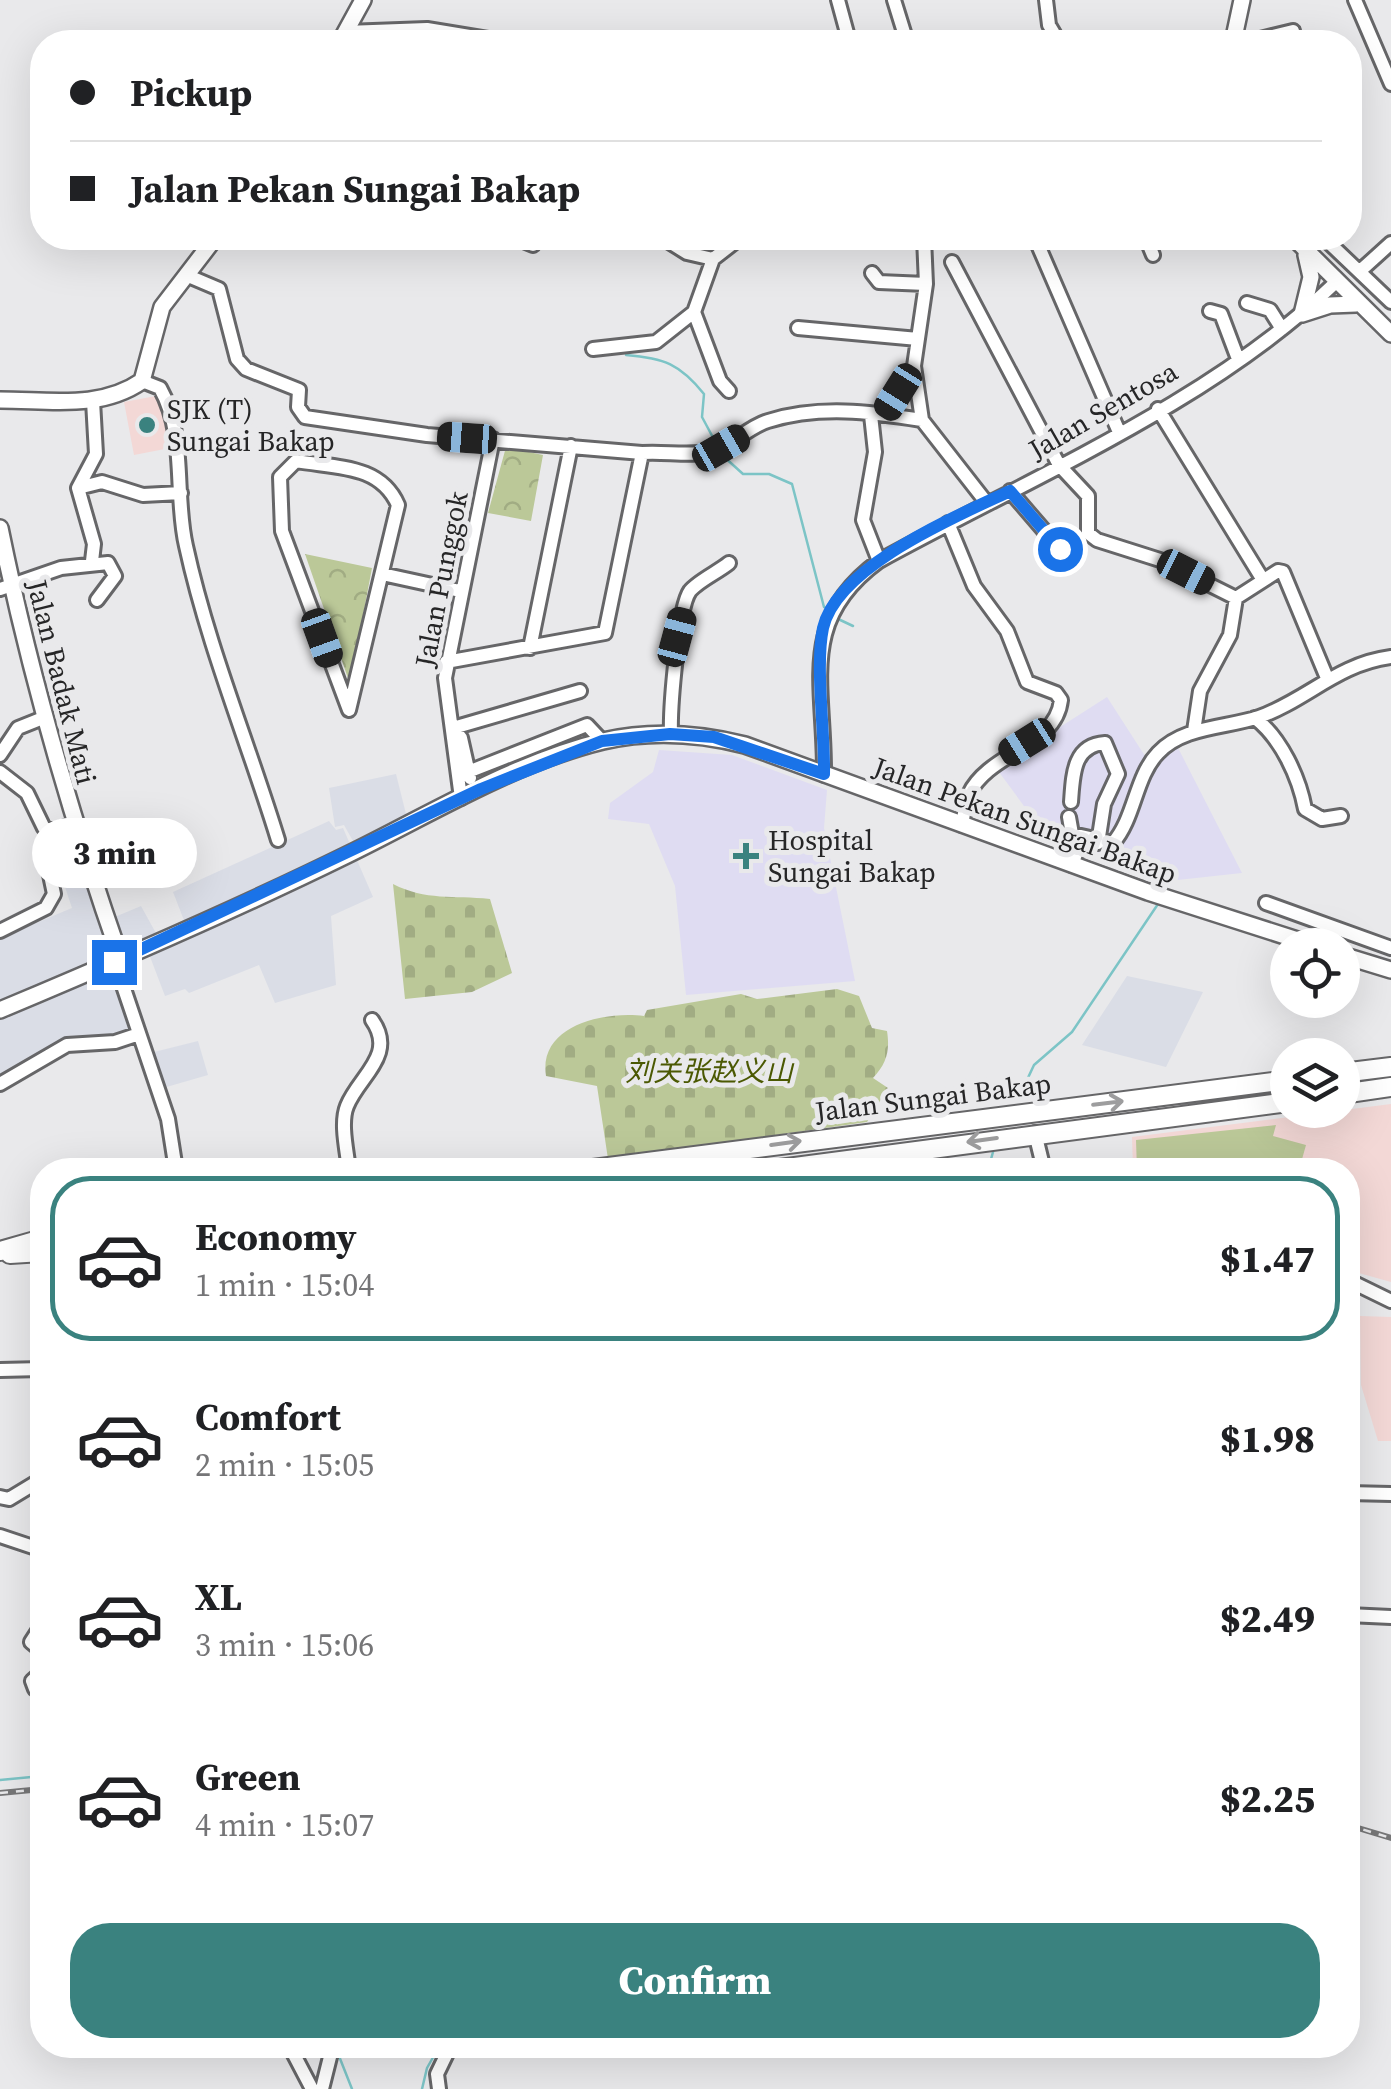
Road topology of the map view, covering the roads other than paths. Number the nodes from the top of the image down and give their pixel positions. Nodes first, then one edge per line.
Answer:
1 (363, 0) edge
2 (838, 0) edge
3 (894, 0) edge
4 (1046, 0) edge
5 (1242, 0) edge
6 (1355, 0) edge
7 (347, 30) edge
8 (408, 30) edge
9 (438, 30) edge
10 (846, 30) edge
11 (904, 30) edge
12 (1052, 30) edge
13 (1236, 30) edge
14 (1391, 84) edge
15 (1391, 243) edge
16 (205, 250) edge
17 (682, 250) edge
18 (724, 250) edge
19 (925, 250) edge
20 (1040, 250) edge
21 (1151, 250) edge
22 (1302, 250) edge
23 (1305, 250) edge
24 (1338, 250) edge
25 (1153, 254) dead end
26 (714, 258) junction
27 (952, 262) dead end
28 (1360, 270) junction
29 (872, 273) dead end
30 (186, 275) junction
31 (1334, 283) junction
32 (926, 284) junction
33 (1391, 302) edge
34 (1247, 303) dead end
35 (1356, 304) junction
36 (1210, 311) dead end
37 (694, 312) junction
38 (1302, 314) junction
39 (798, 328) dead end
40 (1282, 329) junction
41 (1391, 334) edge
42 (918, 338) junction
43 (592, 349) dead end
44 (1238, 360) junction
45 (914, 366) junction
46 (142, 381) junction
47 (729, 391) dead end
48 (0, 400) edge
49 (93, 401) junction
50 (1158, 409) junction
51 (878, 413) junction
52 (922, 420) junction
53 (1119, 432) junction
54 (493, 439) junction
55 (571, 446) junction
56 (642, 453) junction
57 (1059, 466) junction
58 (78, 488) junction
59 (1010, 491) junction
60 (181, 492) junction
61 (986, 502) junction
62 (948, 524) junction
63 (0, 528) edge
64 (879, 561) junction
65 (92, 562) junction
66 (729, 562) dead end
67 (1058, 566) dead end
68 (382, 574) junction
69 (1263, 580) junction
70 (6, 586) edge
71 (460, 591) junction
72 (1236, 598) junction
73 (97, 600) dead end
74 (530, 648) junction
75 (1391, 657) edge
76 (446, 662) junction
77 (335, 673) junction
78 (358, 673) junction
79 (1327, 678) junction
80 (580, 691) dead end
81 (43, 718) junction
82 (1256, 718) junction
83 (453, 728) junction
84 (1194, 731) junction
85 (670, 734) junction
86 (602, 741) junction
87 (0, 755) edge
88 (507, 758) junction
89 (0, 772) edge
90 (468, 772) junction
91 (824, 774) junction
92 (512, 776) junction
93 (467, 796) junction
94 (1071, 802) dead end
95 (1341, 816) dead end
96 (1069, 817) dead end
97 (74, 824) junction
98 (962, 824) junction
99 (1082, 838) junction
100 (278, 840) dead end
101 (1098, 843) junction
102 (86, 859) junction
103 (1072, 865) junction
104 (1266, 902) dead end
105 (0, 930) edge
106 (1270, 931) edge
107 (1391, 948) edge
108 (1360, 960) edge
109 (118, 961) junction
110 (1391, 970) edge
111 (0, 1010) edge
112 (372, 1020) dead end
113 (139, 1034) junction
114 (1391, 1067) edge
115 (1360, 1071) edge
116 (1270, 1082) edge
117 (0, 1084) edge
118 (1391, 1086) edge
119 (1360, 1091) edge
120 (1270, 1104) edge
121 (1034, 1133) junction
122 (174, 1158) edge
123 (348, 1158) edge
124 (679, 1158) edge
125 (857, 1158) edge
126 (1041, 1158) edge
127 (30, 1247) edge
128 (0, 1252) edge
129 (1360, 1286) edge
130 (1391, 1301) edge
131 (30, 1369) edge
132 (0, 1370) edge
133 (30, 1486) edge
134 (1360, 1493) edge
135 (1391, 1494) edge
136 (0, 1497) edge
137 (0, 1536) edge
138 (30, 1546) edge
139 (1360, 1616) edge
140 (1391, 1617) edge
141 (296, 2058) edge
142 (331, 2058) edge
143 (445, 2058) edge
144 (312, 2089) edge
145 (322, 2089) edge
146 (439, 2089) edge

1 - 7 main road
2 - 10 street
3 - 11 street
4 - 12 street
5 - 13 main road
6 - 14 street
8 - 9 street
15 - 28 street
16 - 30 main road
17 - 26 street
18 - 26 street
19 - 32 street
20 - 53 street
21 - 25 street
22 - 38 main road
23 - 31 main road
24 - 28 street
26 - 37 street
27 - 57 street
28 - 33 street
29 - 32 street
30 - 46 main road
30 - 54 street
31 - 35 main road
31 - 38 street, Jalan Sentosa
32 - 42 street
34 - 40 street
35 - 38 main road
35 - 41 main road
36 - 44 street
37 - 43 street
37 - 47 street
38 - 40 street, Jalan Sentosa
39 - 42 street
40 - 44 street, Jalan Sentosa
42 - 45 street
44 - 50 street, Jalan Sentosa
45 - 51 street
45 - 52 street
46 - 49 main road
46 - 60 street
48 - 49 main road
49 - 58 street
50 - 53 street, Jalan Sentosa
50 - 69 street
51 - 52 street
51 - 56 street
51 - 64 street
52 - 61 street
53 - 57 street, Jalan Sentosa
54 - 55 street
54 - 71 street, Jalan Punggok
55 - 56 street
55 - 74 street
56 - 74 street
57 - 59 street, Jalan Sentosa
57 - 72 street
58 - 60 street
58 - 65 street
59 - 61 street, Jalan Sentosa
59 - 67 street
60 - 100 street
61 - 62 street, Jalan Sentosa
62 - 64 street, Jalan Sentosa
62 - 98 street
63 - 70 main road, Jalan Badak Mati
64 - 91 street, Jalan Sentosa
65 - 70 street
65 - 73 street
66 - 85 street
68 - 71 street
68 - 77 street
68 - 78 street
69 - 72 street
69 - 79 street
70 - 81 main road, Jalan Badak Mati
71 - 76 street, Jalan Punggok
72 - 84 street
74 - 76 street
75 - 79 street
76 - 83 street, Jalan Punggok
77 - 78 street
77 - 78 street
79 - 82 street
80 - 83 street
81 - 87 street
81 - 97 main road, Jalan Badak Mati
82 - 84 street
82 - 95 street
83 - 90 street, Jalan Punggok
83 - 93 street, Jalan Punggok
84 - 101 street
85 - 86 main road, Jalan Pekan Sungai Bakap
85 - 91 main road, Jalan Pekan Sungai Bakap
86 - 88 street
86 - 92 main road, Jalan Pekan Sungai Bakap
88 - 90 street
88 - 92 street
89 - 97 street
90 - 93 street, Jalan Punggok
91 - 98 main road, Jalan Pekan Sungai Bakap
92 - 93 main road, Jalan Pekan Sungai Bakap
93 - 109 main road, Jalan Pekan Sungai Bakap
94 - 101 street
96 - 99 street
97 - 102 main road, Jalan Badak Mati
98 - 103 main road, Jalan Pekan Sungai Bakap
99 - 101 street
99 - 103 street
102 - 105 street
102 - 109 main road, Jalan Badak Mati
103 - 106 main road, Jalan Pekan Sungai Bakap
104 - 107 street
108 - 110 main road
109 - 111 main road, Jalan Pekan Sungai Bakap
109 - 113 street, Jalan Badak Mati
112 - 123 street
113 - 117 street
113 - 122 street, Jalan Badak Mati
114 - 115 highway
124 -> 116 highway, Jalan Sungai Bakap
118 - 119 highway
120 - 121 highway, Jalan Sungai Bakap
121 -> 125 highway, Jalan Sungai Bakap
121 - 126 street
127 - 128 highway
129 - 130 street
131 - 132 street
133 - 136 street
134 - 135 street
137 - 138 street
139 - 140 street
141 - 144 street
142 - 145 street
143 - 146 street

